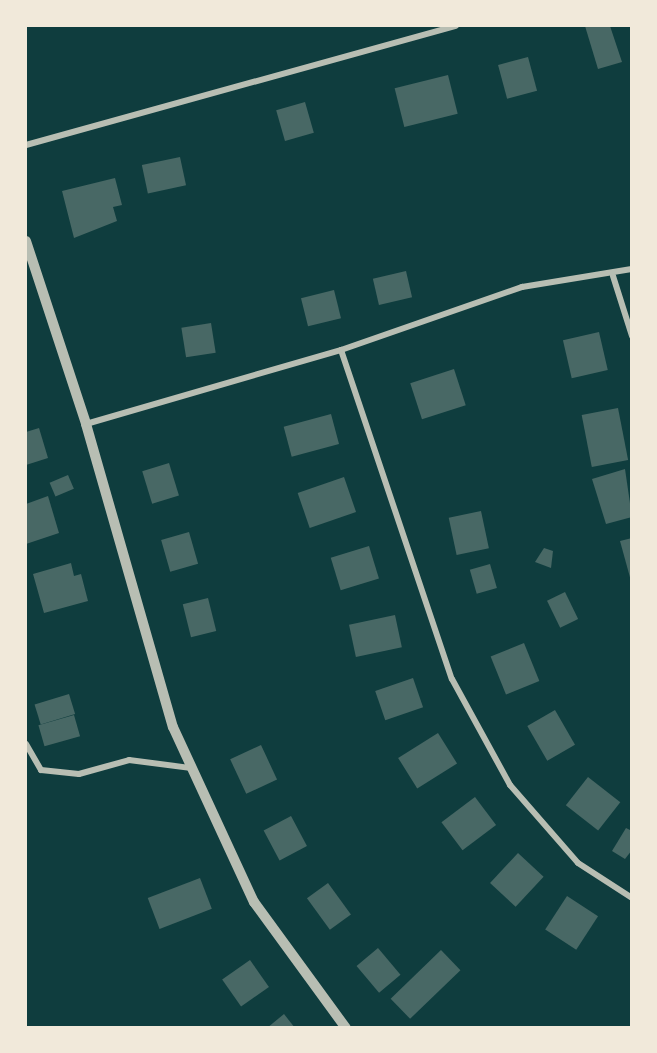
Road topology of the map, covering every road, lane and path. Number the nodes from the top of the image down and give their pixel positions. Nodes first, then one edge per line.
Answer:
1 (456, 26) edge
2 (26, 145) edge
3 (26, 241) edge
4 (632, 268) edge
5 (613, 276) junction
6 (632, 336) edge
7 (341, 350) junction
8 (86, 424) junction
9 (26, 744) edge
10 (191, 768) junction
11 (632, 898) edge
12 (346, 1028) edge

1 - 2 street
3 - 8 street
4 - 5 street
5 - 6 street
5 - 7 street
7 - 8 street
7 - 11 street
8 - 10 street
9 - 10 street
10 - 12 street

